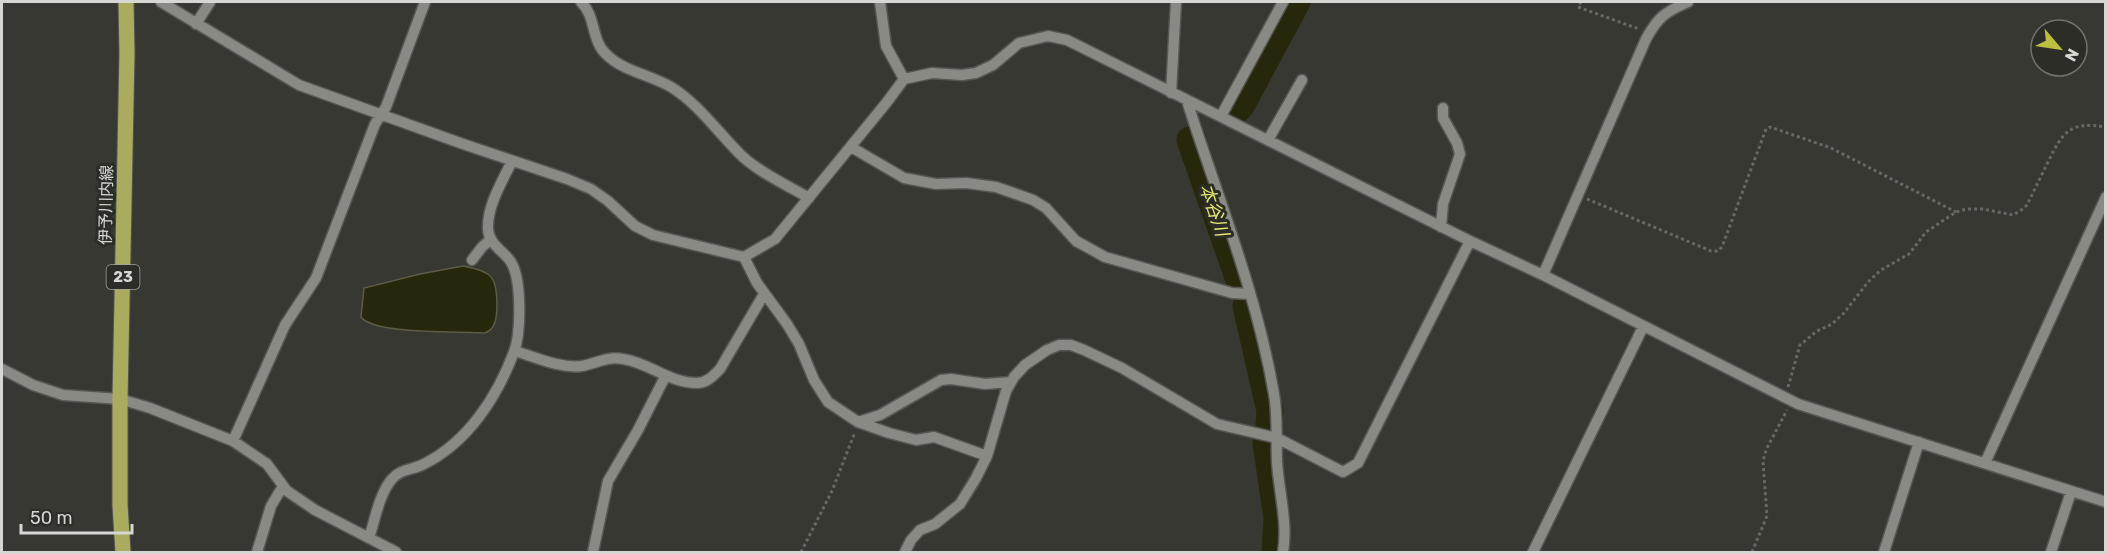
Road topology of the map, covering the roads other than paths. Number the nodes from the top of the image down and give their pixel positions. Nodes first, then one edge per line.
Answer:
1 (126, 2) edge
2 (161, 2) edge
3 (210, 2) edge
4 (425, 2) edge
5 (581, 2) edge
6 (880, 2) edge
7 (1176, 2) edge
8 (1283, 2) edge
9 (1688, 2) edge
10 (196, 24) junction
11 (904, 79) junction
12 (1302, 80) dead end
13 (1171, 93) junction
14 (1187, 101) junction
15 (1443, 108) dead end
16 (381, 115) junction
17 (1221, 116) junction
18 (1268, 140) junction
19 (851, 147) junction
20 (512, 161) junction
21 (2106, 197) edge
22 (809, 198) junction
23 (1441, 226) junction
24 (490, 240) junction
25 (1470, 241) junction
26 (744, 257) junction
27 (472, 260) dead end
28 (1543, 275) junction
29 (764, 294) junction
30 (1250, 294) junction
31 (1643, 327) junction
32 (515, 351) junction
33 (2, 369) edge
34 (665, 377) junction
35 (1011, 382) junction
36 (120, 399) junction
37 (858, 422) junction
38 (1277, 438) junction
39 (233, 441) junction
40 (1919, 442) junction
41 (987, 456) junction
42 (1984, 463) junction
43 (284, 486) junction
44 (2071, 492) junction
45 (2106, 502) edge
46 (369, 538) junction
47 (123, 552) edge
48 (257, 552) edge
49 (396, 552) edge
50 (593, 552) edge
51 (905, 552) edge
52 (1283, 552) edge
53 (1533, 552) edge
54 (1884, 552) edge
55 (2051, 552) edge

1 - 36 main road, 伊予川内線 / 23
2 - 10 street
3 - 10 street
4 - 16 street
5 - 22 street
6 - 11 street
7 - 13 street
8 - 17 street
9 - 28 street
10 - 16 street
11 - 13 street
11 - 19 street
12 - 18 street
13 - 14 street
14 - 17 street
14 - 30 street
15 - 23 street
16 - 20 street
16 - 39 street
17 - 18 street
18 - 23 street
19 - 22 street
19 - 30 street
20 - 24 street
20 - 26 street
21 - 42 street
22 - 26 street
23 - 25 street
24 - 27 street
24 - 32 street
25 - 28 street
25 - 38 street
26 - 29 street
28 - 31 street
29 - 34 street
29 - 37 street
30 - 38 street
31 - 40 street
31 - 53 street
32 - 34 street
32 - 46 street
33 - 36 street
34 - 50 street
35 - 37 street
35 - 38 street
35 - 41 street
36 - 39 street
36 - 47 main road, 伊予川内線 / 23
37 - 41 street
38 - 52 street
39 - 43 street
40 - 42 street
40 - 54 street
41 - 51 street
42 - 44 street
43 - 46 street
43 - 48 street
44 - 45 street
44 - 55 street
46 - 49 street

